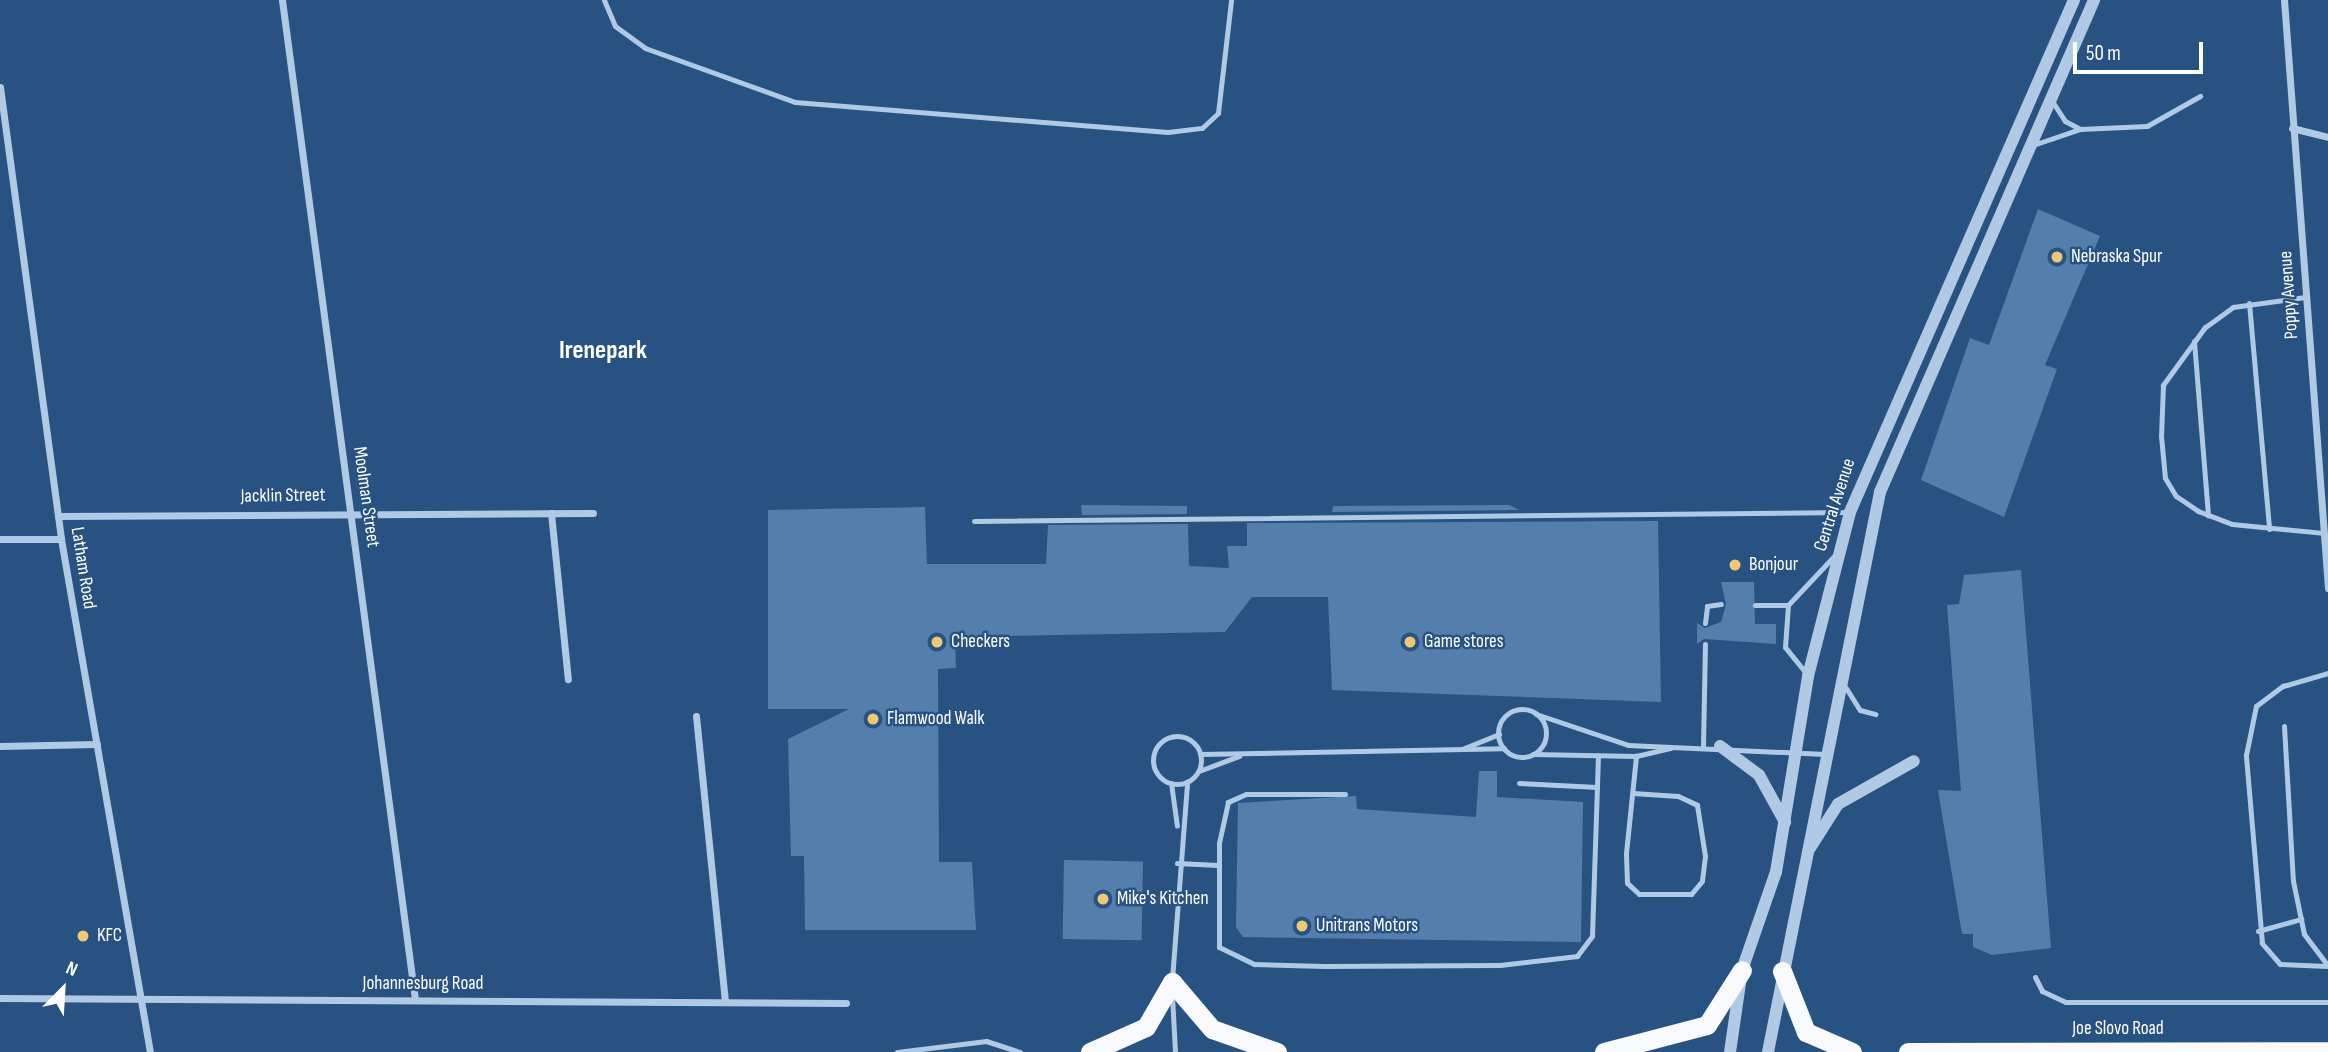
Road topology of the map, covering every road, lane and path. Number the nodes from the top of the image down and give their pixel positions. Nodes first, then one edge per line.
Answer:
1 (282, 0) edge
2 (604, 0) edge
3 (1231, 0) edge
4 (2074, 0) edge
5 (2094, 0) edge
6 (2284, 0) edge
7 (0, 87) edge
8 (2200, 96) dead end
9 (2052, 102) junction
10 (2292, 128) junction
11 (2080, 129) junction
12 (2328, 137) edge
13 (2033, 145) junction
14 (2305, 297) junction
15 (2249, 303) junction
16 (2194, 341) junction
17 (353, 511) junction
18 (1850, 512) junction
19 (551, 513) junction
20 (593, 513) dead end
21 (2208, 515) junction
22 (58, 516) junction
23 (974, 521) dead end
24 (2325, 521) edge
25 (2269, 529) junction
26 (2323, 533) junction
27 (61, 539) junction
28 (0, 540) edge
29 (1840, 550) junction
30 (2328, 588) edge
31 (1721, 604) dead end
32 (1755, 605) dead end
33 (1788, 605) junction
34 (1851, 611) junction
35 (1705, 622) dead end
36 (1705, 644) dead end
37 (2328, 673) edge
38 (1808, 676) junction
39 (568, 679) dead end
40 (1536, 714) junction
41 (1875, 714) dead end
42 (696, 716) dead end
43 (2284, 726) dead end
44 (1499, 734) junction
45 (97, 744) junction
46 (0, 746) edge
47 (1703, 746) junction
48 (1720, 746) junction
49 (1504, 748) junction
50 (1671, 748) junction
51 (1796, 750) junction
52 (1456, 751) junction
53 (1200, 754) junction
54 (1532, 754) junction
55 (1825, 754) junction
56 (1242, 755) junction
57 (1636, 756) junction
58 (1598, 758) junction
59 (1914, 761) dead end
60 (1198, 771) junction
61 (1187, 782) junction
62 (1171, 783) junction
63 (1519, 783) dead end
64 (1597, 787) junction
65 (1633, 793) junction
66 (1345, 794) dead end
67 (1785, 822) junction
68 (1178, 833) junction
69 (1805, 855) junction
70 (1177, 863) junction
71 (1218, 865) junction
72 (2301, 919) junction
73 (2258, 931) junction
74 (2328, 966) edge
75 (1742, 970) junction
76 (1782, 971) junction
77 (2035, 977) dead end
78 (1172, 982) junction
79 (0, 998) edge
80 (415, 999) junction
81 (145, 1000) junction
82 (724, 1002) junction
83 (2328, 1002) edge
84 (846, 1003) dead end
85 (2328, 1051) edge
86 (150, 1052) edge
87 (897, 1052) edge
88 (1020, 1052) edge
89 (1090, 1052) edge
90 (1175, 1052) edge
91 (1277, 1052) edge
92 (1604, 1052) edge
93 (1730, 1052) edge
94 (1768, 1052) edge
95 (1852, 1052) edge
96 (1908, 1052) edge

1 - 17 street, Moolman Street
2 - 3 lane
4 - 18 street, Central Avenue
5 - 9 street, Central Avenue
6 - 10 street, Poppy Avenue
7 - 22 street, Latham Road
8 - 11 lane
9 - 11 lane
9 - 13 street, Central Avenue
10 - 12 street
10 - 14 street, Poppy Avenue
11 - 13 lane
13 - 34 street, Central Avenue
14 - 15 lane
14 - 24 street, Poppy Avenue
15 - 16 lane
15 - 25 lane
16 - 21 lane
16 - 21 lane
17 - 19 street, Jacklin Street
17 - 22 street, Jacklin Street
17 - 80 street, Moolman Street
18 - 23 lane
18 - 29 street, Central Avenue
19 - 20 street, Jacklin Street
19 - 39 street
21 - 25 lane
22 - 27 street, Latham Road
24 - 26 street, Poppy Avenue
25 - 26 lane
26 - 30 street, Poppy Avenue
27 - 28 street
27 - 45 street, Latham Road
29 - 33 lane
29 - 38 street, Central Avenue
31 - 35 lane
32 - 33 lane
33 - 38 lane
34 - 41 lane
34 - 55 street, Central Avenue
36 - 47 lane
37 - 73 lane
38 - 51 street, Central Avenue
40 - 44 lane
40 - 50 lane
40 - 54 lane
42 - 82 street
43 - 72 lane
44 - 49 lane
44 - 52 lane
45 - 46 street
45 - 81 street, Latham Road
47 - 48 lane
47 - 50 lane
48 - 51 lane
48 - 67 street
49 - 52 lane
49 - 54 lane
50 - 57 lane
51 - 55 lane
51 - 67 street, Central Avenue
52 - 56 lane
53 - 56 lane
53 - 60 lane
53 - 62 lane
54 - 58 lane
55 - 69 street, Central Avenue
56 - 60 lane
57 - 58 lane
57 - 65 lane
58 - 64 lane
59 - 69 street
60 - 61 lane
61 - 62 lane
61 - 68 lane
62 - 68 lane
63 - 64 lane
64 - 71 lane
65 - 65 lane
66 - 71 lane
67 - 75 street, Central Avenue
68 - 70 lane
69 - 76 street, Central Avenue
70 - 71 lane
70 - 78 lane
72 - 73 lane
72 - 74 lane
73 - 74 lane
75 - 92 highway
75 - 93 street, Central Avenue
76 - 94 street, Central Avenue
76 - 95 highway
77 - 83 lane
78 - 89 highway
78 - 90 lane
78 - 91 highway
79 - 81 street, Johannesburg Road
80 - 81 street, Johannesburg Road
80 - 82 street, Johannesburg Road
81 - 86 street, Latham Road
82 - 84 street, Johannesburg Road
85 - 96 highway, Joe Slovo Road
87 - 88 lane

